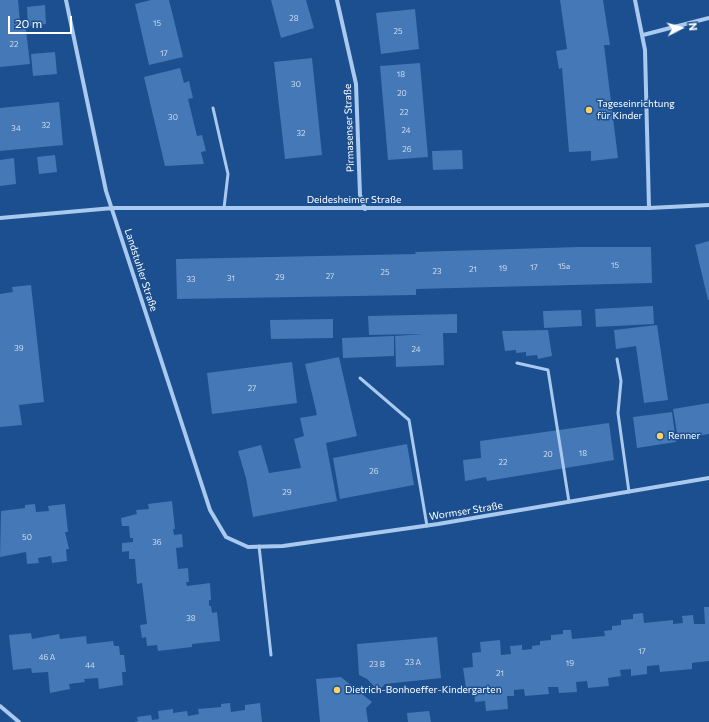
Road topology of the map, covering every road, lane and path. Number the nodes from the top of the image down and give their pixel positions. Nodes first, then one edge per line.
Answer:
1 (66, 0) edge
2 (337, 0) edge
3 (635, 0) edge
4 (709, 18) edge
5 (643, 36) junction
6 (213, 108) dead end
7 (709, 205) edge
8 (113, 208) junction
9 (224, 208) junction
10 (649, 208) junction
11 (365, 209) junction
12 (0, 218) edge
13 (617, 359) dead end
14 (517, 363) dead end
15 (360, 378) dead end
16 (709, 478) edge
17 (629, 492) junction
18 (569, 502) junction
19 (426, 526) junction
20 (226, 537) joint
21 (259, 546) junction
22 (271, 655) dead end
23 (0, 706) edge
24 (19, 722) edge

1 - 8 street, Landstuhler Straße
2 - 11 street, Pirmasenser Straße
3 - 5 street
4 - 5 street
5 - 10 street
6 - 9 lane
7 - 10 street, Deidesheimer Straße
8 - 9 street, Deidesheimer Straße
8 - 12 street, Deidesheimer Straße
8 - 20 street, Landstuhler Straße
9 - 11 street, Deidesheimer Straße
10 - 11 street, Deidesheimer Straße
13 - 17 lane
14 - 18 lane
15 - 19 lane
16 - 17 street, Wormser Straße
17 - 18 street, Wormser Straße
18 - 19 street, Wormser Straße
19 - 21 street, Wormser Straße
20 - 21 street, Wormser Straße
21 - 22 lane
23 - 24 street

